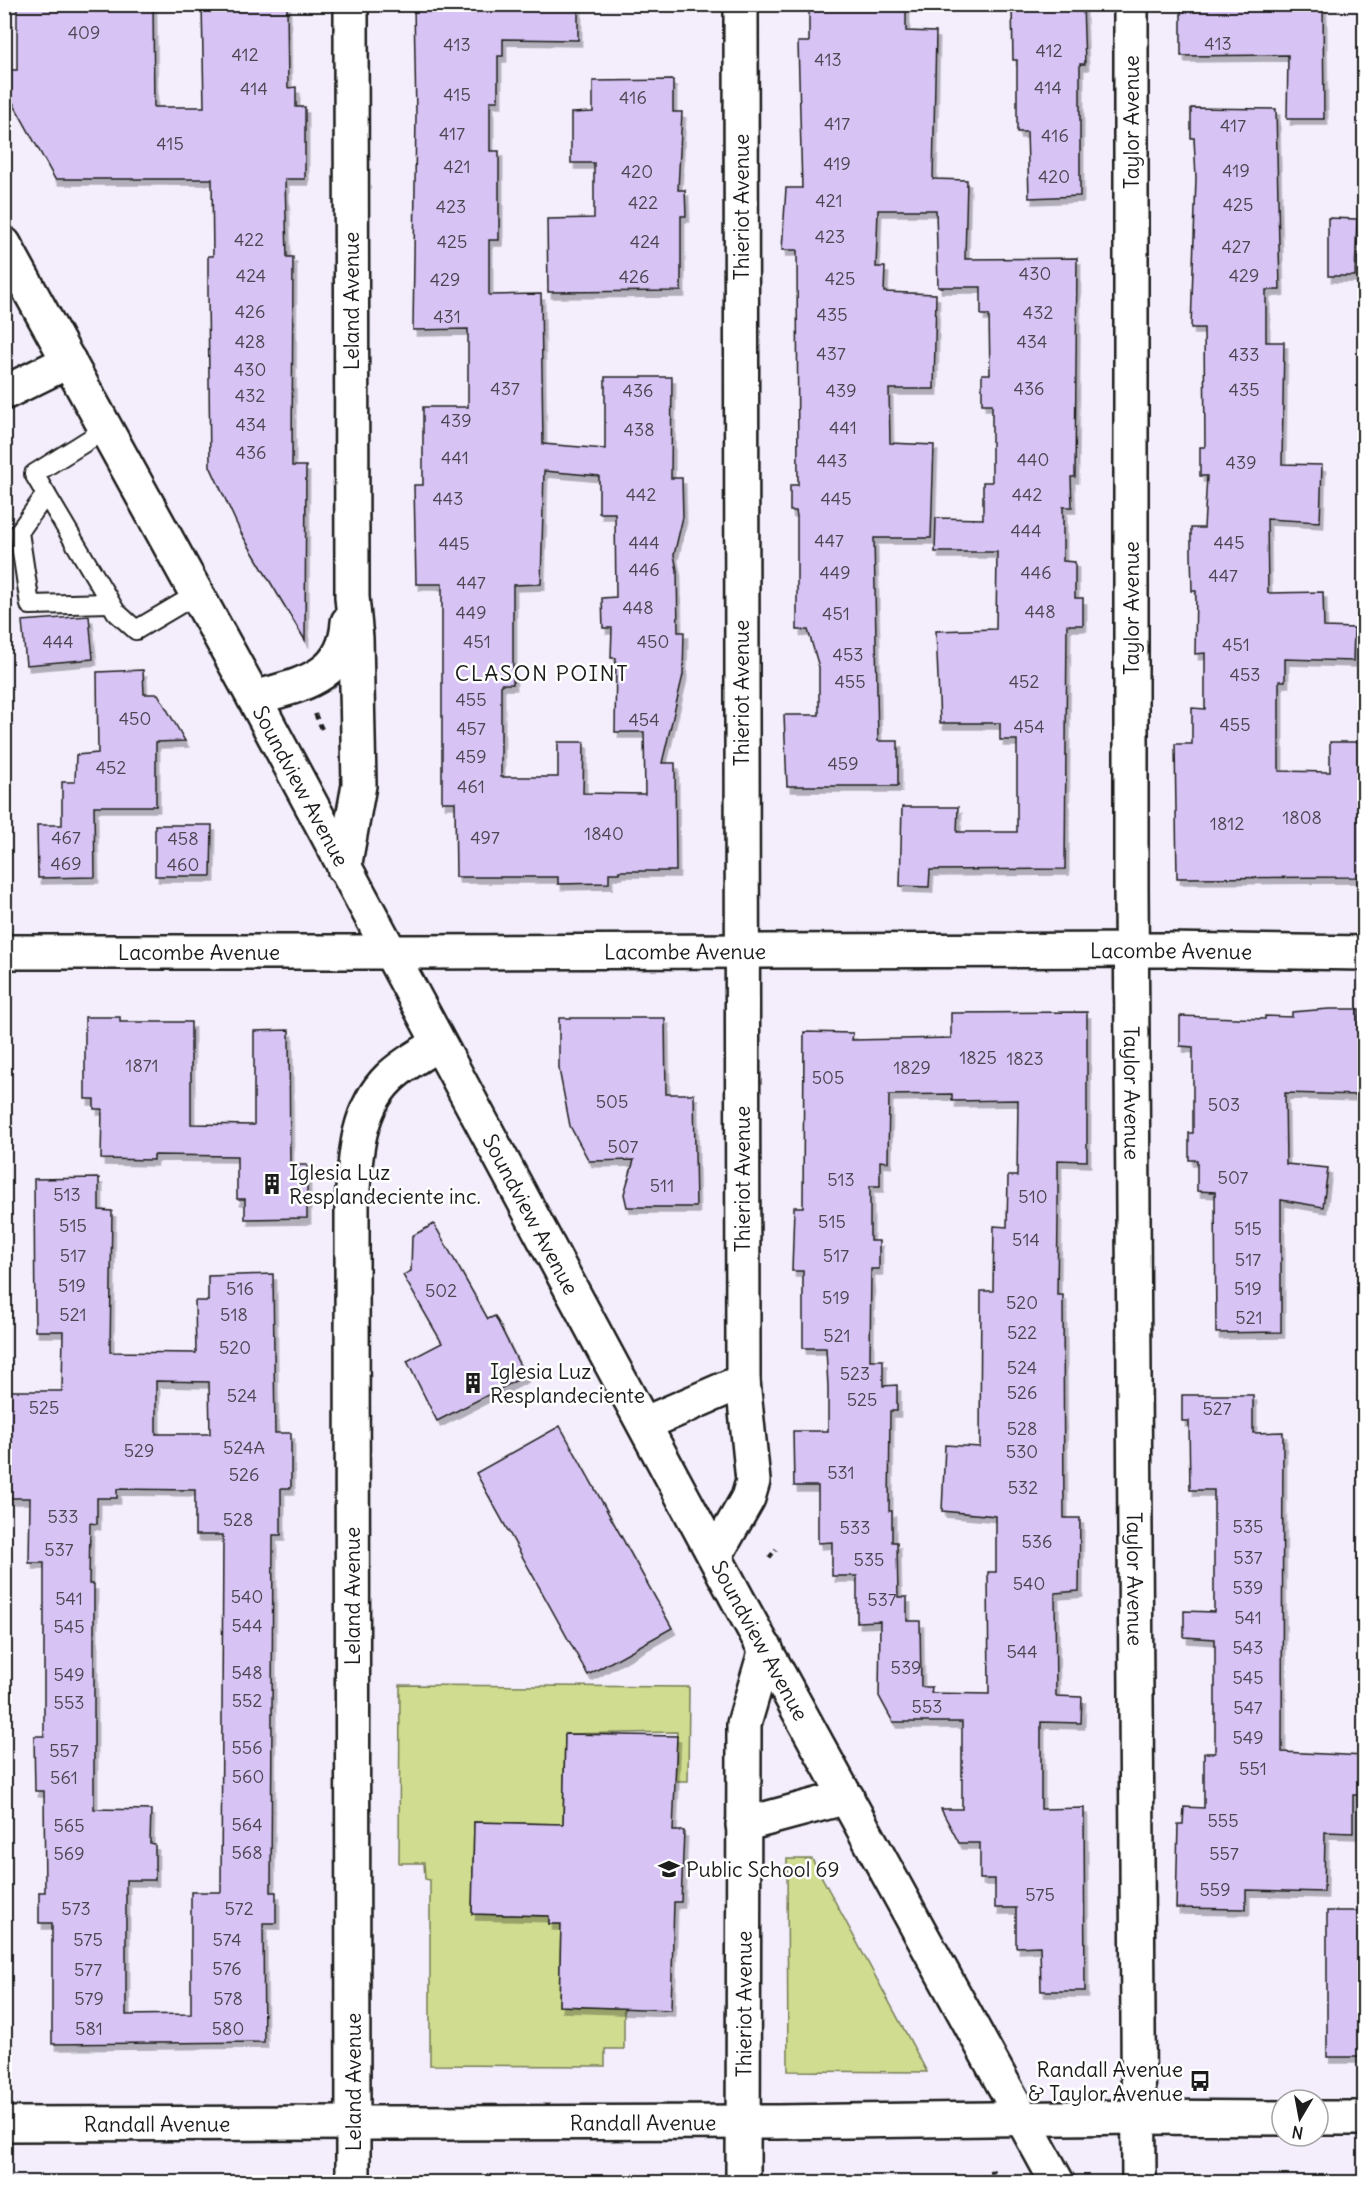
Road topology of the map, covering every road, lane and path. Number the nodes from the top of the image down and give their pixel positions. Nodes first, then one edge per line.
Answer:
1 (351, 4) edge
2 (741, 4) edge
3 (1131, 4) edge
4 (4, 244) edge
5 (69, 361) junction
6 (4, 393) edge
7 (106, 429) junction
8 (46, 494) junction
9 (197, 594) junction
10 (352, 597) junction
11 (110, 603) junction
12 (254, 698) junction
13 (344, 868) junction
14 (1132, 950) junction
15 (741, 951) junction
16 (4, 952) edge
17 (389, 952) junction
18 (1365, 953) edge
19 (438, 1044) junction
20 (743, 1381) junction
21 (644, 1424) junction
22 (776, 1549) dead end
23 (716, 1554) junction
24 (769, 1558) dead end
25 (765, 1649) junction
26 (847, 1797) junction
27 (743, 1825) junction
28 (1138, 2117) junction
29 (1270, 2118) edge
30 (1330, 2118) edge
31 (1365, 2118) edge
32 (742, 2120) junction
33 (1024, 2120) junction
34 (352, 2122) junction
35 (4, 2124) edge
36 (996, 2171) dead end
37 (989, 2172) dead end
38 (353, 2182) edge
39 (742, 2182) edge
40 (1057, 2182) edge
41 (1139, 2182) edge

1 - 10 street, Leland Avenue
2 - 15 street, Thieriot Avenue
3 - 14 street, Taylor Avenue
4 - 5 street, Soundview Avenue
5 - 6 street
5 - 7 street, Soundview Avenue
7 - 8 lane
7 - 9 street, Soundview Avenue
8 - 11 lane
8 - 11 lane
9 - 11 lane
9 - 12 street, Soundview Avenue
10 - 12 street, Leland Avenue
10 - 13 street, Leland Avenue
12 - 13 street, Soundview Avenue
13 - 17 street, Soundview Avenue
14 - 15 street, Lacombe Avenue
14 - 18 street, Lacombe Avenue
14 - 28 street, Taylor Avenue
15 - 17 street, Lacombe Avenue
15 - 20 street, Thieriot Avenue
16 - 17 street, Lacombe Avenue
17 - 19 street, Soundview Avenue
19 - 21 street, Soundview Avenue
19 - 34 street, Leland Avenue
20 - 21 street
20 - 23 street, Thieriot Avenue
21 - 23 street, Soundview Avenue
22 - 24 path
23 - 25 street, Soundview Avenue
25 - 26 street, Soundview Avenue
25 - 27 street, Thieriot Avenue
26 - 27 street
26 - 33 street, Soundview Avenue
27 - 32 street, Thieriot Avenue
28 - 29 street, Randall Avenue
28 - 33 street, Randall Avenue
28 - 41 street, Taylor Avenue
30 - 31 street
32 - 33 street, Randall Avenue
32 - 34 street, Randall Avenue
32 - 39 street, Thieriot Avenue
33 - 40 street, Soundview Avenue
34 - 35 street, Randall Avenue
34 - 38 street, Leland Avenue
36 - 37 path

